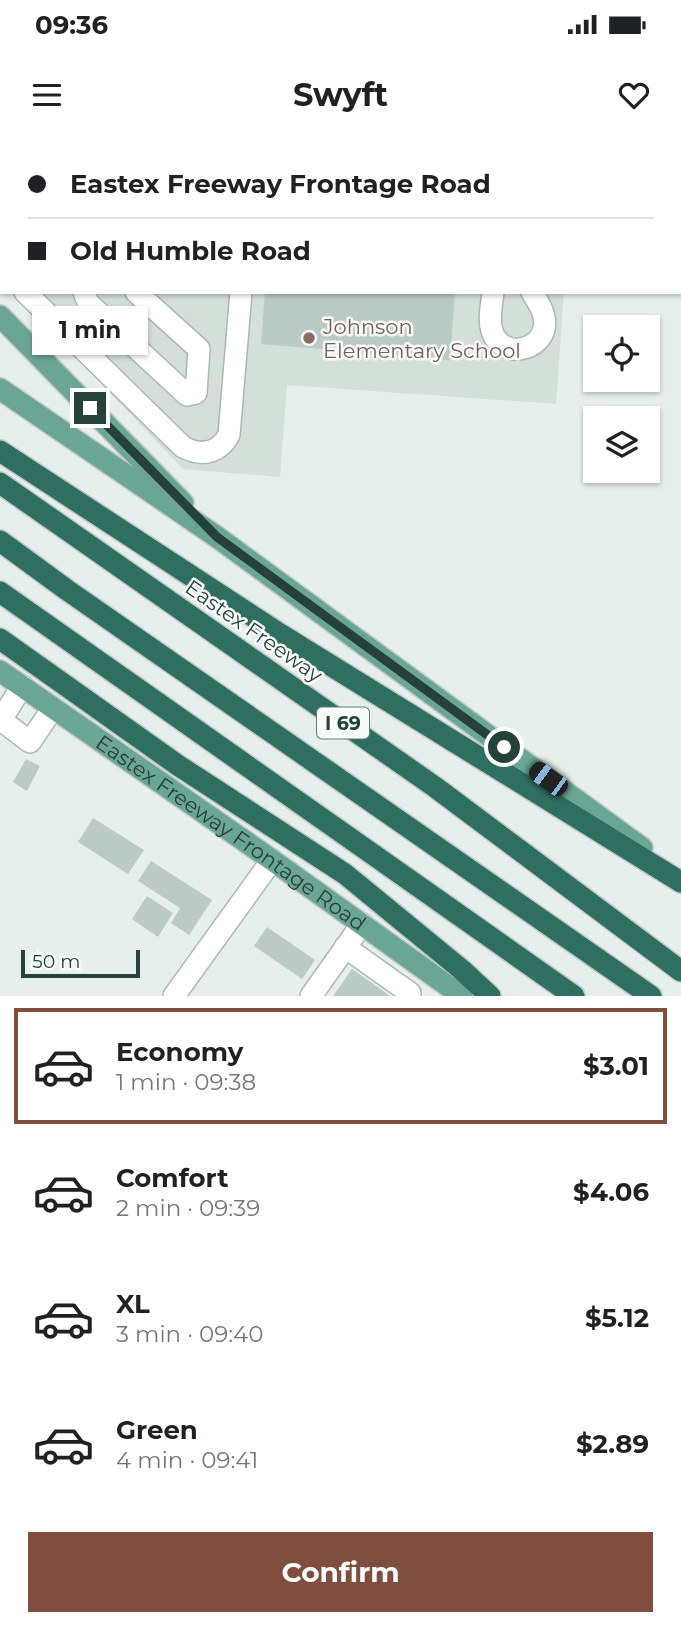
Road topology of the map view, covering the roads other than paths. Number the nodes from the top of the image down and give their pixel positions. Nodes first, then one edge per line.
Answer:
1 (85, 294) edge
2 (138, 294) edge
3 (241, 294) edge
4 (493, 294) edge
5 (533, 294) edge
6 (34, 295) edge
7 (0, 316) edge
8 (0, 389) edge
9 (0, 451) edge
10 (0, 483) edge
11 (217, 537) junction
12 (0, 541) edge
13 (0, 592) edge
14 (0, 639) edge
15 (0, 671) edge
16 (22, 686) junction
17 (53, 708) junction
18 (272, 860) junction
19 (681, 879) edge
20 (362, 924) junction
21 (345, 947) junction
22 (681, 971) edge
23 (429, 972) junction
24 (409, 995) edge
25 (174, 996) edge
26 (310, 996) edge
27 (462, 996) edge
28 (490, 996) edge
29 (575, 996) edge
30 (651, 996) edge

1 - 2 street
3 - 6 street
4 - 5 street
7 - 11 main road
8 - 11 main road
9 - 19 highway
10 - 22 highway, Eastex Freeway / I 69
11 - 19 main road
12 - 30 highway
13 - 29 highway
14 - 28 highway
15 - 16 main road, Eastex Freeway Frontage Road
16 - 17 main road, Eastex Freeway Frontage Road
16 - 17 street
17 - 18 main road, Eastex Freeway Frontage Road
18 - 20 main road, Eastex Freeway Frontage Road
18 - 25 street
20 - 21 street
20 - 23 main road, Eastex Freeway Frontage Road
21 - 24 street
21 - 26 street
23 - 24 street
23 - 27 main road, Eastex Freeway Frontage Road

